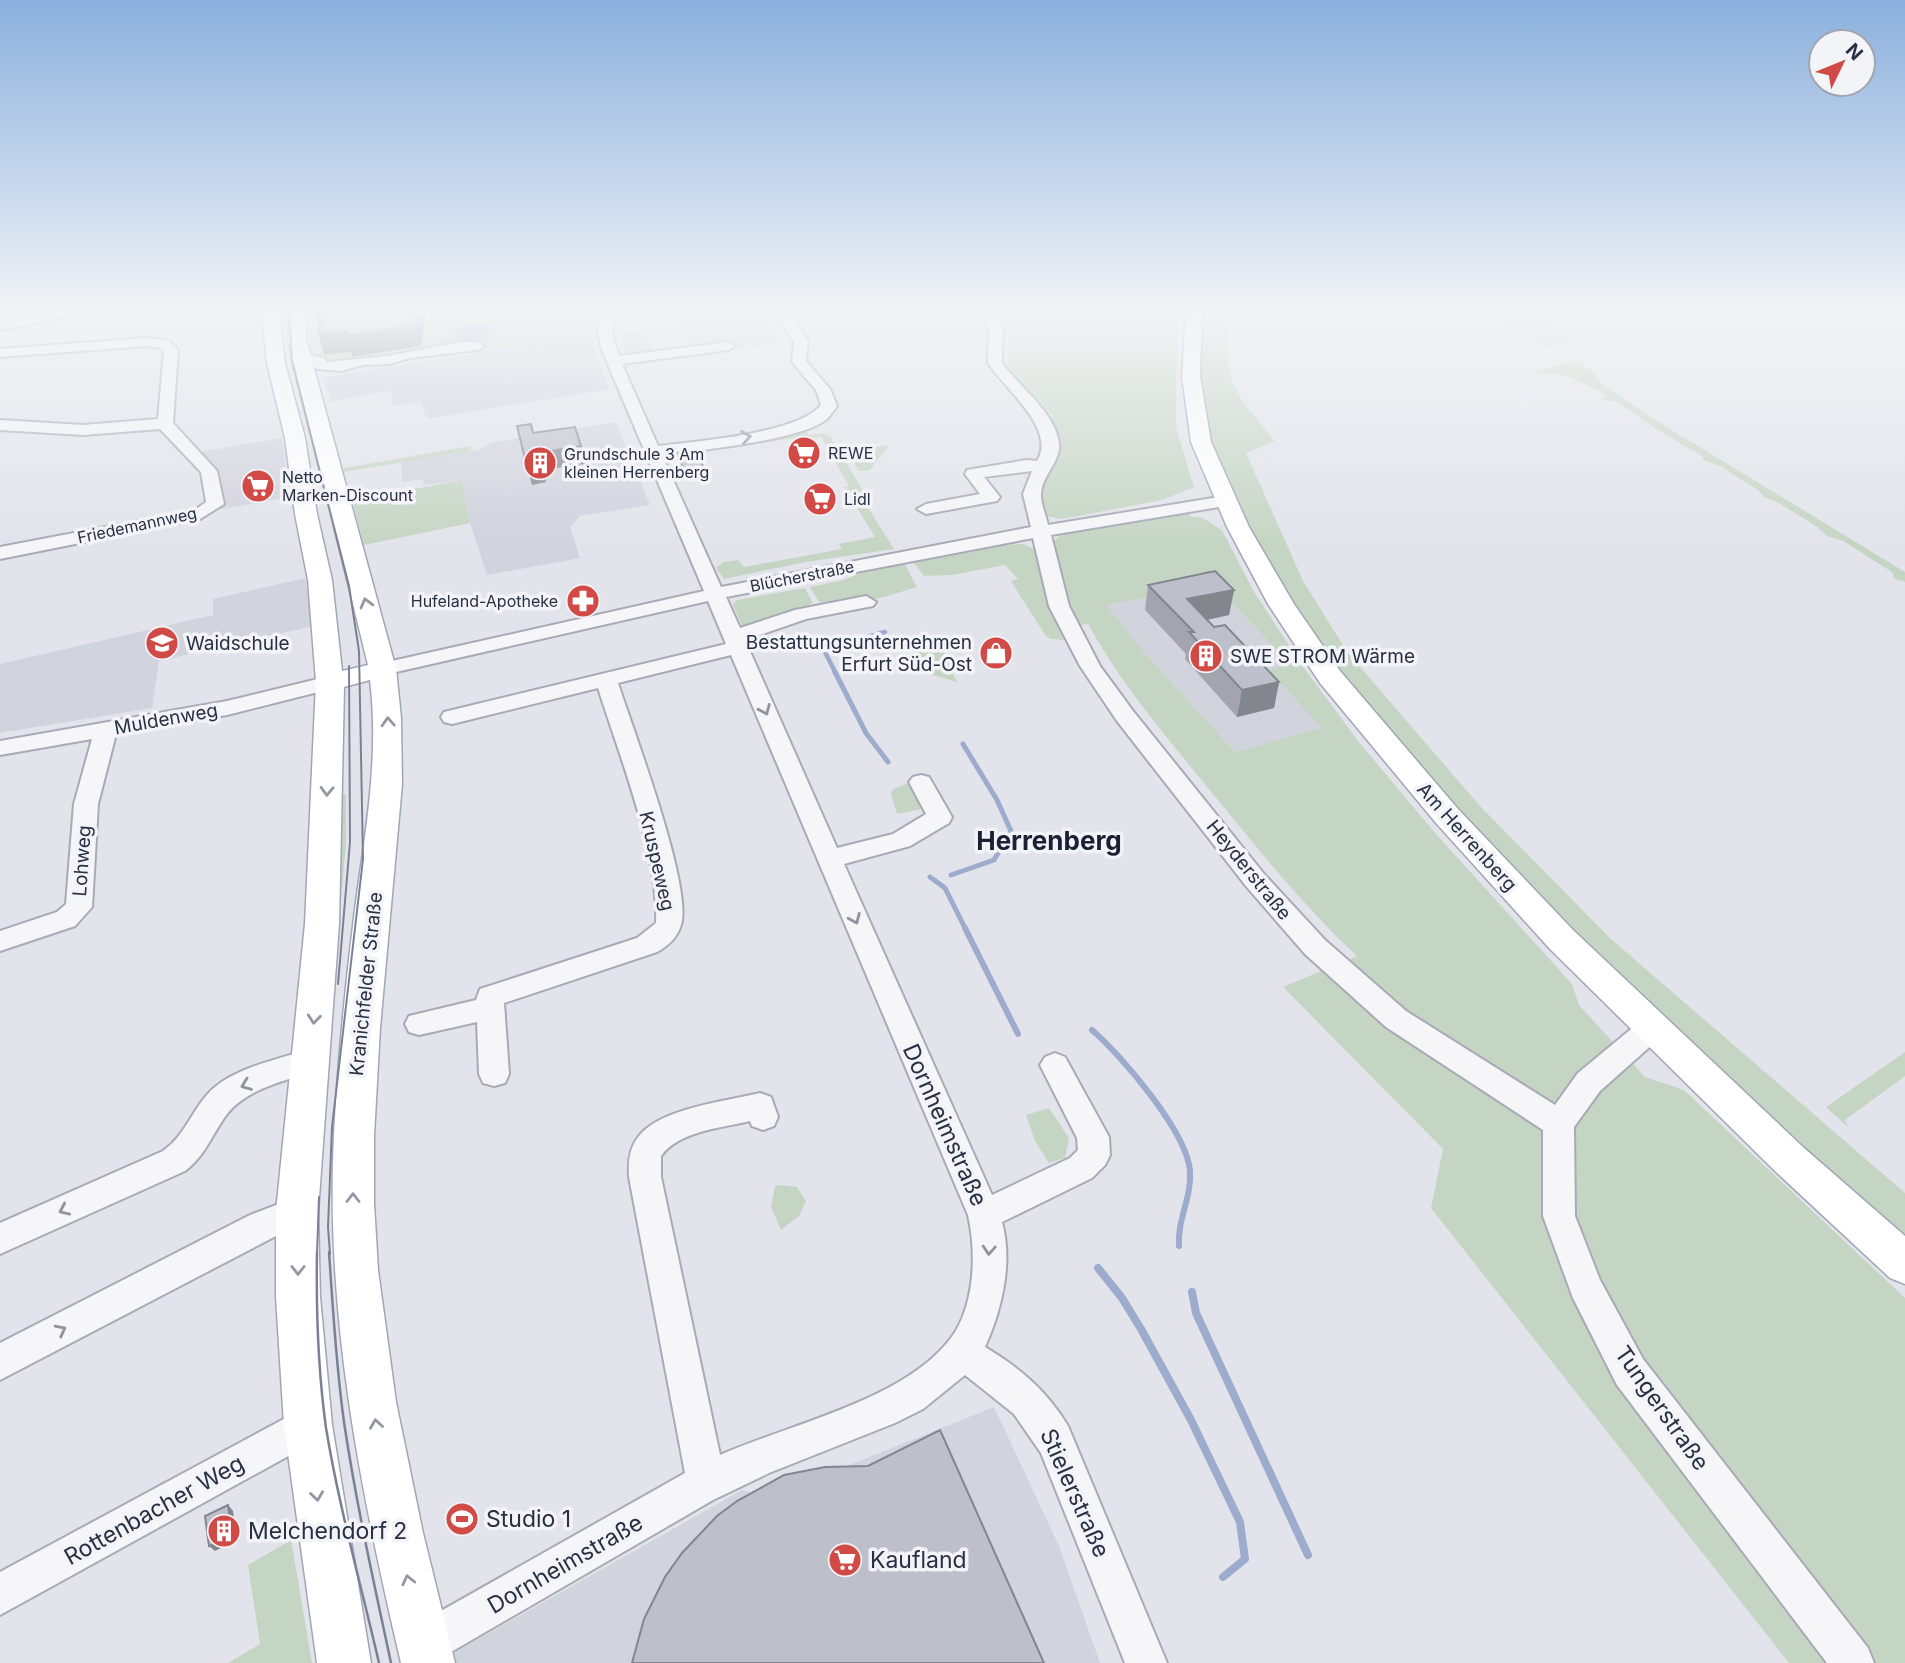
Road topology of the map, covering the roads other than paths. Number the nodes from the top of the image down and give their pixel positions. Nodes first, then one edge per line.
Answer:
1 (168, 389) edge
2 (282, 389) edge
3 (311, 389) edge
4 (626, 389) edge
5 (820, 389) edge
6 (1015, 389) edge
7 (1192, 389) edge
8 (165, 423) junction
9 (0, 425) edge
10 (654, 451) junction
11 (1043, 467) junction
12 (1225, 501) junction
13 (926, 509) dead end
14 (1039, 532) junction
15 (0, 553) edge
16 (715, 594) junction
17 (866, 602) dead end
18 (736, 642) junction
19 (383, 669) junction
20 (606, 680) junction
21 (330, 682) junction
22 (452, 718) dead end
23 (106, 730) junction
24 (0, 748) edge
25 (920, 782) dead end
26 (829, 859) junction
27 (0, 942) edge
28 (491, 1008) junction
29 (419, 1024) dead end
30 (1651, 1028) junction
31 (310, 1061) junction
32 (1055, 1065) dead end
33 (494, 1073) dead end
34 (763, 1117) dead end
35 (1559, 1124) junction
36 (984, 1215) junction
37 (280, 1219) junction
38 (0, 1239) edge
39 (1905, 1264) edge
40 (962, 1353) junction
41 (0, 1362) edge
42 (307, 1425) junction
43 (706, 1483) junction
44 (0, 1594) edge
45 (426, 1654) edge
46 (344, 1663) edge
47 (1146, 1663) edge
48 (1853, 1663) edge

1 - 8 street
2 - 21 main road
19 -> 3 main road, Kranichfelder Straße
4 - 10 street, Dornheimstraße
10 -> 5 street
6 - 11 street, Heyderstraße
7 - 12 main road, Am Herrenberg
8 - 9 street
8 - 15 street, Friedemannweg
10 - 16 street, Dornheimstraße
11 - 13 street
11 - 14 street, Heyderstraße
12 - 14 street, Blücherstraße
12 - 30 main road, Am Herrenberg
14 - 16 street, Blücherstraße
14 - 35 street, Heyderstraße
16 - 18 street, Dornheimstraße
16 - 19 street, Blücherstraße
17 - 18 street
18 - 20 street
18 -> 26 street, Dornheimstraße
19 - 21 main road
45 -> 19 main road, Kranichfelder Straße
20 - 22 street
20 - 28 street, Kruspeweg
21 - 23 street, Muldenweg
21 -> 31 main road
23 - 24 street, Muldenweg
23 - 27 street, Lohweg
25 - 26 street
26 -> 36 street, Dornheimstraße
28 - 29 street, Kruspeweg
28 - 33 street
30 - 35 street
30 - 39 main road, Am Herrenberg
31 - 37 main road
31 -> 38 street
32 - 36 street
34 - 43 street
35 - 48 street, Tungerstraße
36 -> 40 street, Dornheimstraße
41 -> 37 street
37 -> 42 main road
40 - 43 street, Dornheimstraße
40 - 47 street, Stielerstraße
42 - 44 street, Rottenbacher Weg
42 -> 46 main road
43 - 45 street, Dornheimstraße

